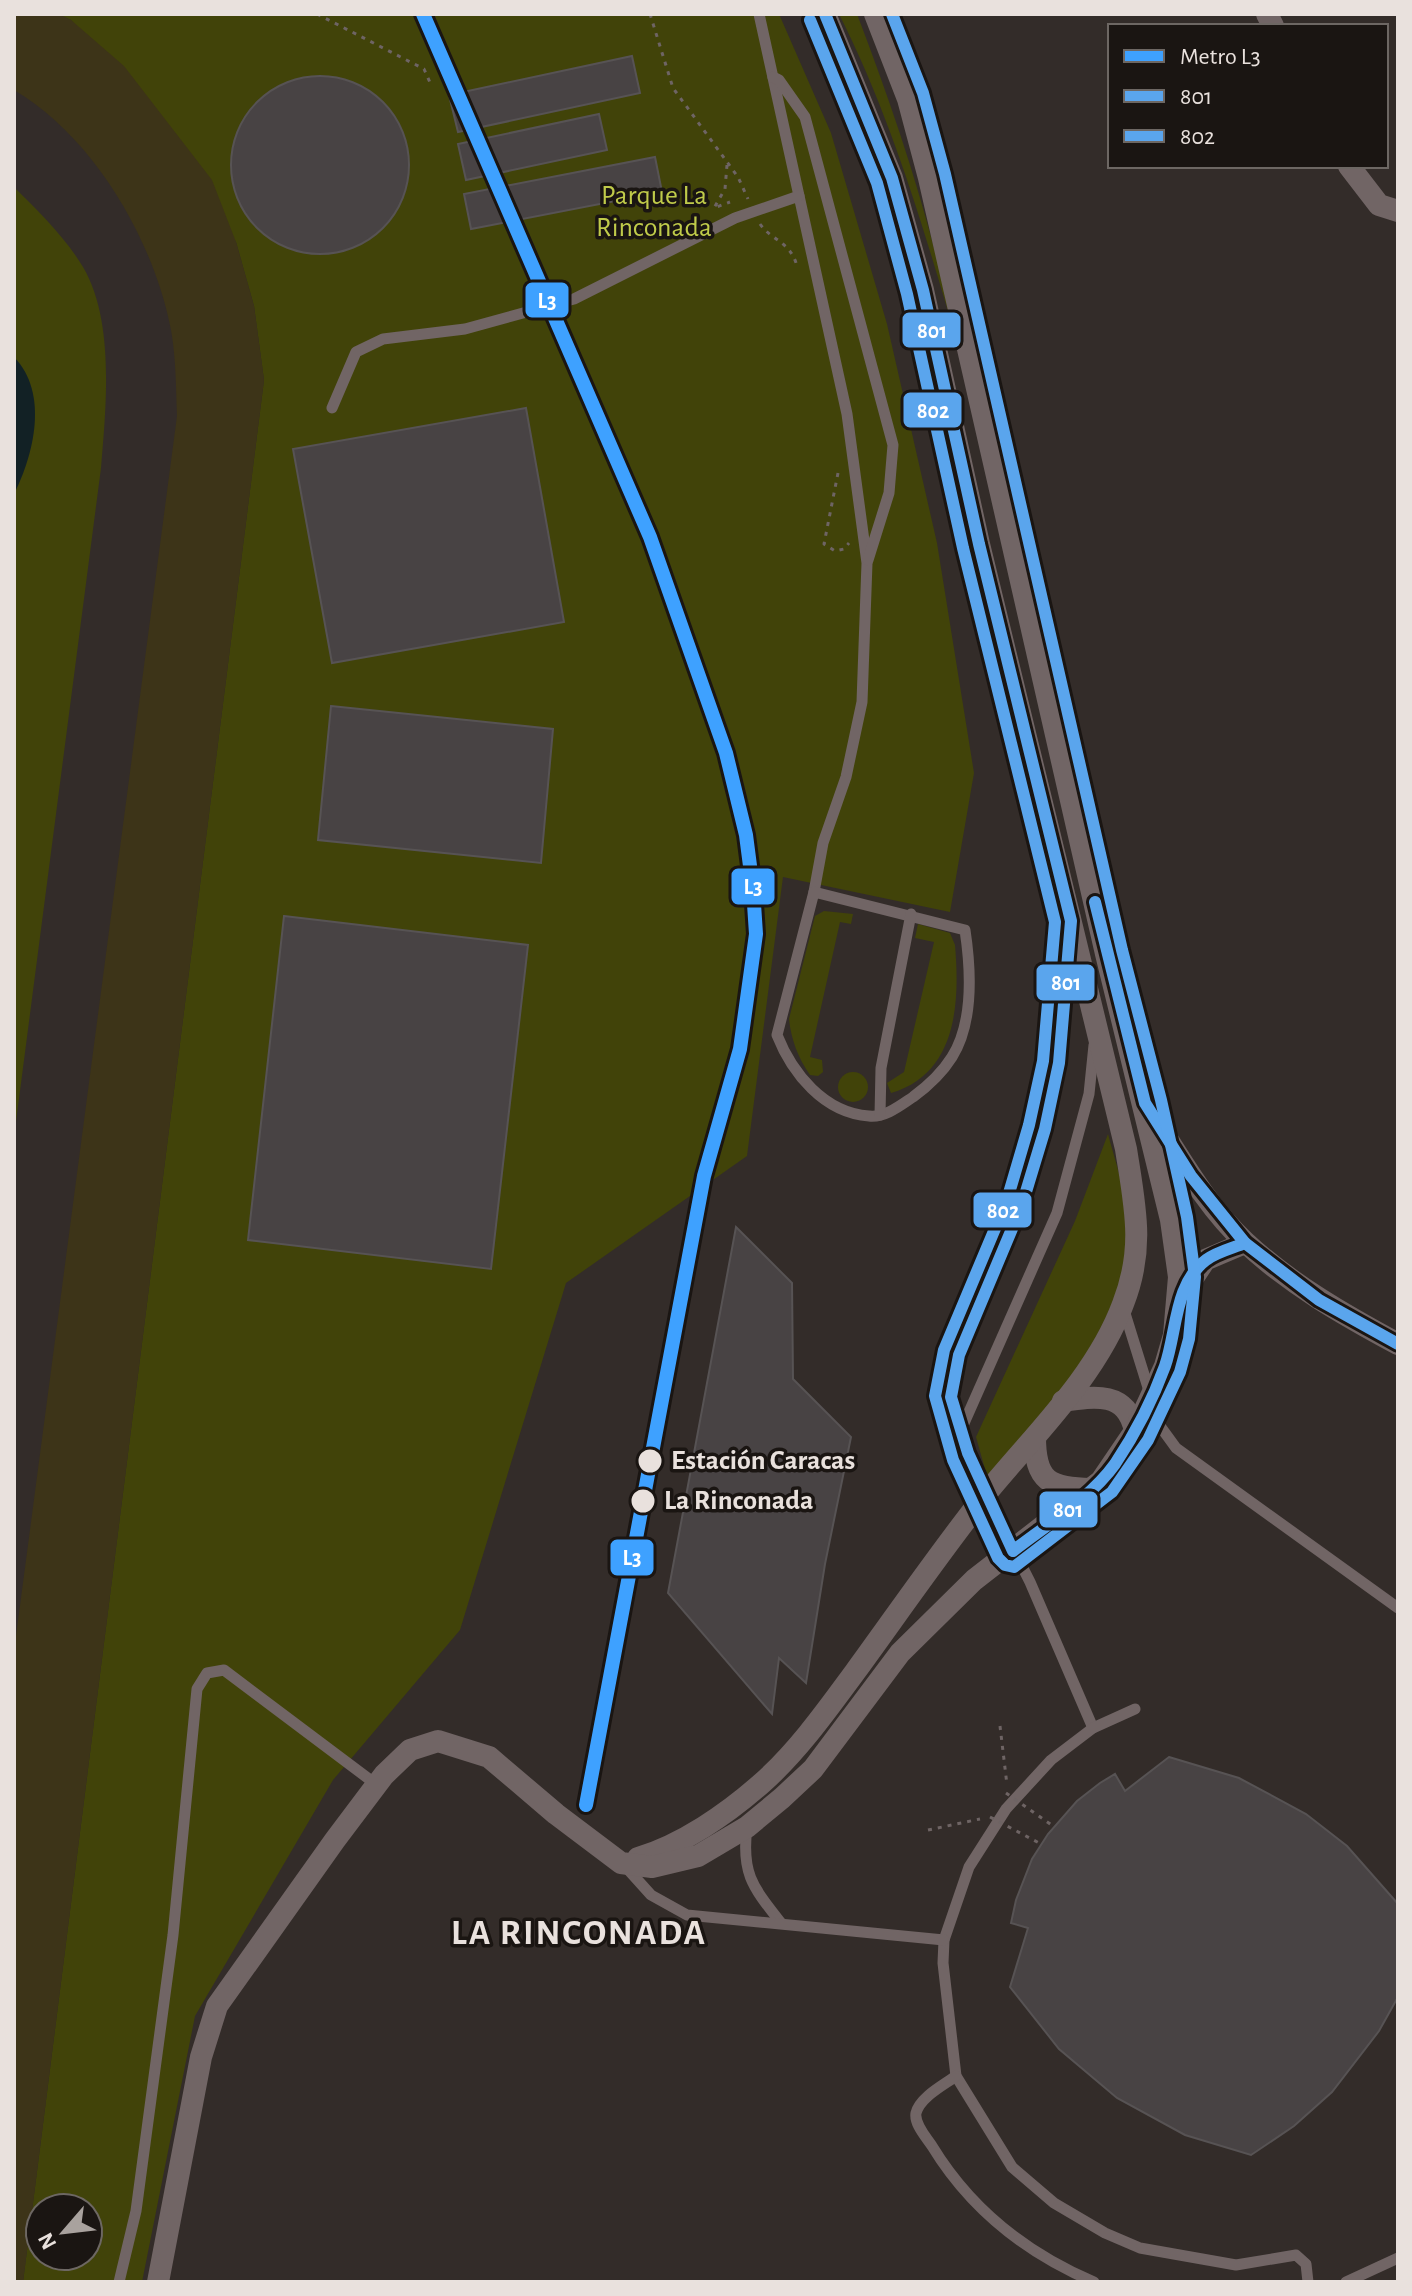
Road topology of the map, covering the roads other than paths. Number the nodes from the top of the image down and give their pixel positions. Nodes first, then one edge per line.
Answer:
1 (759, 14) edge
2 (825, 14) edge
3 (875, 14) edge
4 (772, 76) junction
5 (1351, 168) edge
6 (799, 196) junction
7 (1398, 211) edge
8 (332, 408) dead end
9 (867, 563) junction
10 (814, 892) junction
11 (911, 914) junction
12 (1071, 921) junction
13 (1096, 1029) junction
14 (1145, 1103) junction
15 (880, 1115) junction
16 (1245, 1243) junction
17 (1177, 1302) junction
18 (1122, 1307) junction
19 (1398, 1344) edge
20 (1151, 1400) junction
21 (1063, 1401) junction
22 (961, 1430) junction
23 (1135, 1431) junction
24 (1035, 1437) junction
25 (1091, 1489) junction
26 (986, 1495) junction
27 (1013, 1551) junction
28 (1398, 1608) edge
29 (1135, 1709) dead end
30 (1093, 1728) junction
31 (377, 1785) junction
32 (747, 1827) junction
33 (621, 1863) junction
34 (781, 1923) junction
35 (944, 1940) junction
36 (956, 2076) junction
37 (1398, 2258) edge
38 (119, 2282) edge
39 (158, 2282) edge
40 (1094, 2282) edge
41 (1308, 2282) edge
42 (1346, 2282) edge

1 - 4 lane
2 - 12 street
3 - 14 street
4 - 6 lane
4 - 9 lane
5 - 7 street
6 - 8 lane
6 - 9 lane
9 - 10 lane
10 - 11 lane
10 - 15 lane
11 - 15 lane
11 - 15 lane
12 - 13 street
12 - 22 lane
13 - 18 street
13 - 22 lane
14 - 16 street
14 - 17 street
16 - 17 street
16 - 19 street
17 - 20 street
18 - 20 lane
18 - 21 street
20 - 23 street
20 - 28 lane
21 - 23 street
21 - 24 street
22 - 26 lane
23 - 25 street
24 - 25 street
24 - 26 street
25 - 27 street
26 - 27 lane
26 - 33 street
27 - 30 lane
27 - 32 street
29 - 30 lane
30 - 35 lane
31 - 33 street
31 - 38 lane
31 - 39 street
32 - 33 street
32 - 34 lane
33 - 34 lane
34 - 35 lane
35 - 36 lane
36 - 40 lane
36 - 41 lane
37 - 42 lane

